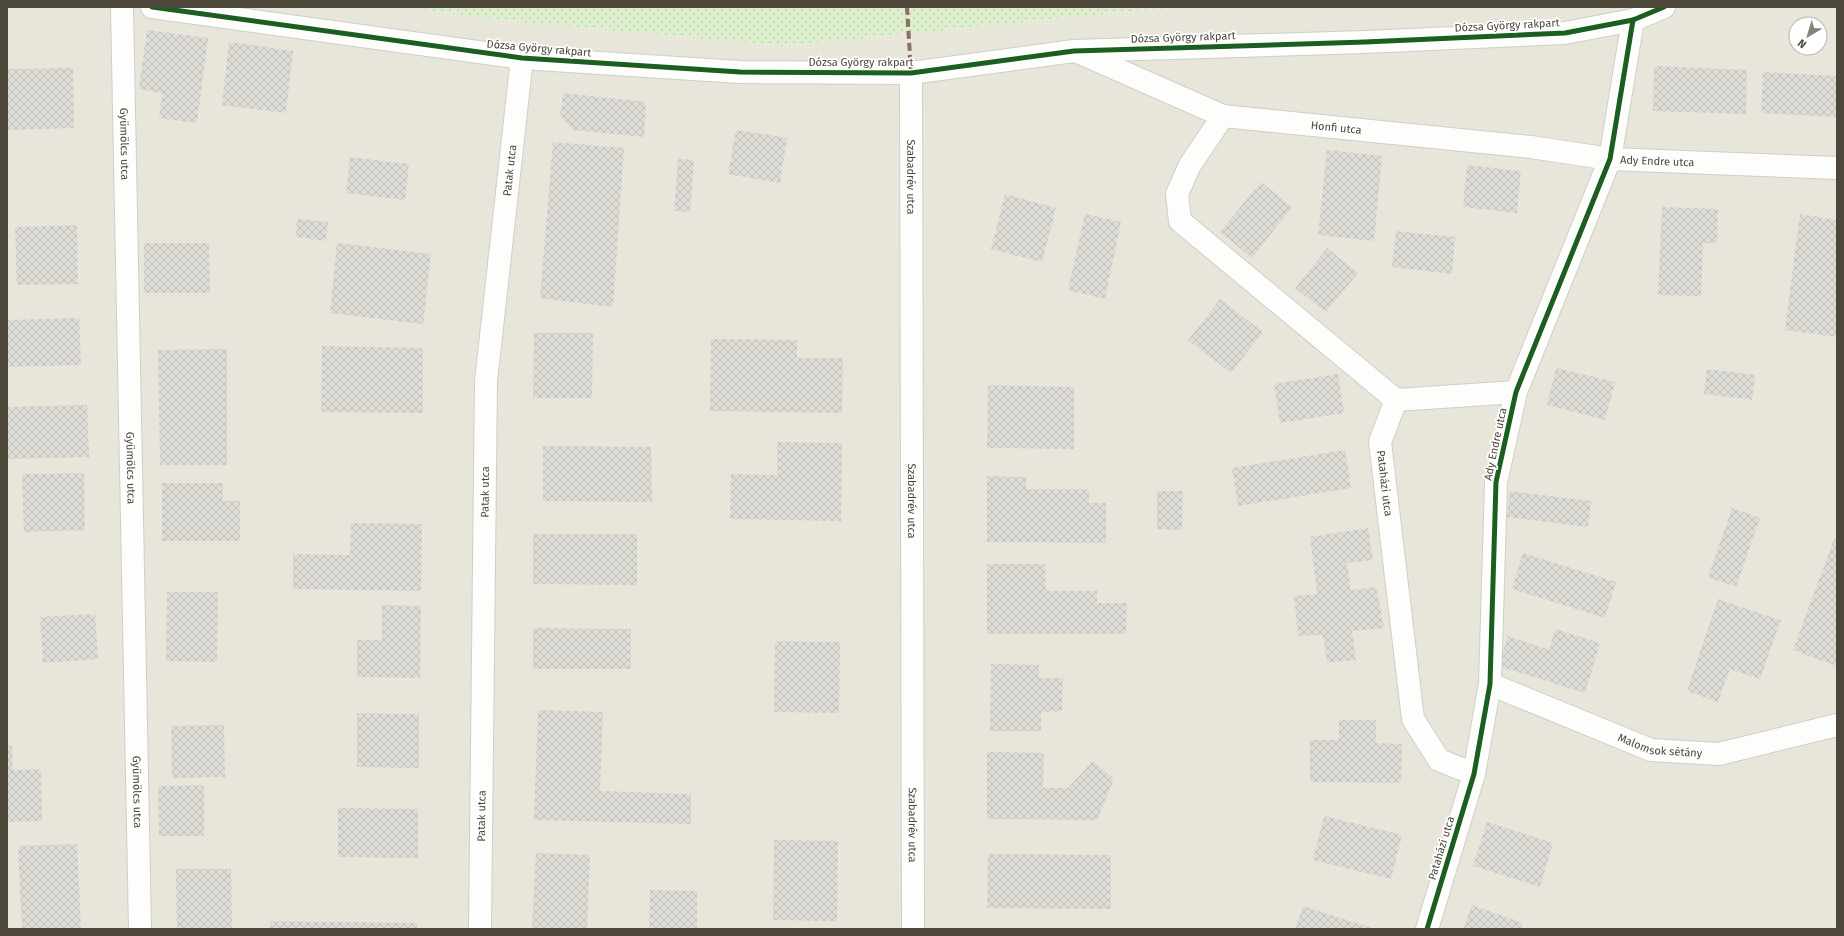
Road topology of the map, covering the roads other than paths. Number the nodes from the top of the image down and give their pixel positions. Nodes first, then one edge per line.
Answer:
1 (122, 7) edge
2 (152, 7) edge
3 (1664, 7) edge
4 (1633, 20) junction
5 (1074, 51) junction
6 (522, 58) junction
7 (911, 73) junction
8 (1223, 116) junction
9 (1610, 159) junction
10 (1837, 168) edge
11 (1516, 392) junction
12 (1396, 400) junction
13 (1490, 684) junction
14 (1837, 725) edge
15 (1474, 774) junction
16 (140, 929) edge
17 (480, 929) edge
18 (914, 929) edge
19 (1427, 929) edge

1 - 16 street, Gyümölcs utca
2 - 6 street, Dózsa György rakpart
3 - 4 street, Dózsa György rakpart
4 - 5 street, Dózsa György rakpart
4 - 9 street
5 - 7 street, Dózsa György rakpart
5 - 8 street, Honfi utca
6 - 7 street, Dózsa György rakpart
6 - 17 street, Patak utca
7 - 18 street, Szabadrév utca
8 - 9 street, Honfi utca
8 - 12 street
9 - 10 street, Ady Endre utca
9 - 11 street, Ady Endre utca
11 - 12 street
11 - 13 street, Ady Endre utca
12 - 15 street, Pataházi utca
13 - 14 street, Malomsok sétány
13 - 15 street, Ady Endre utca
15 - 19 street, Pataházi utca

